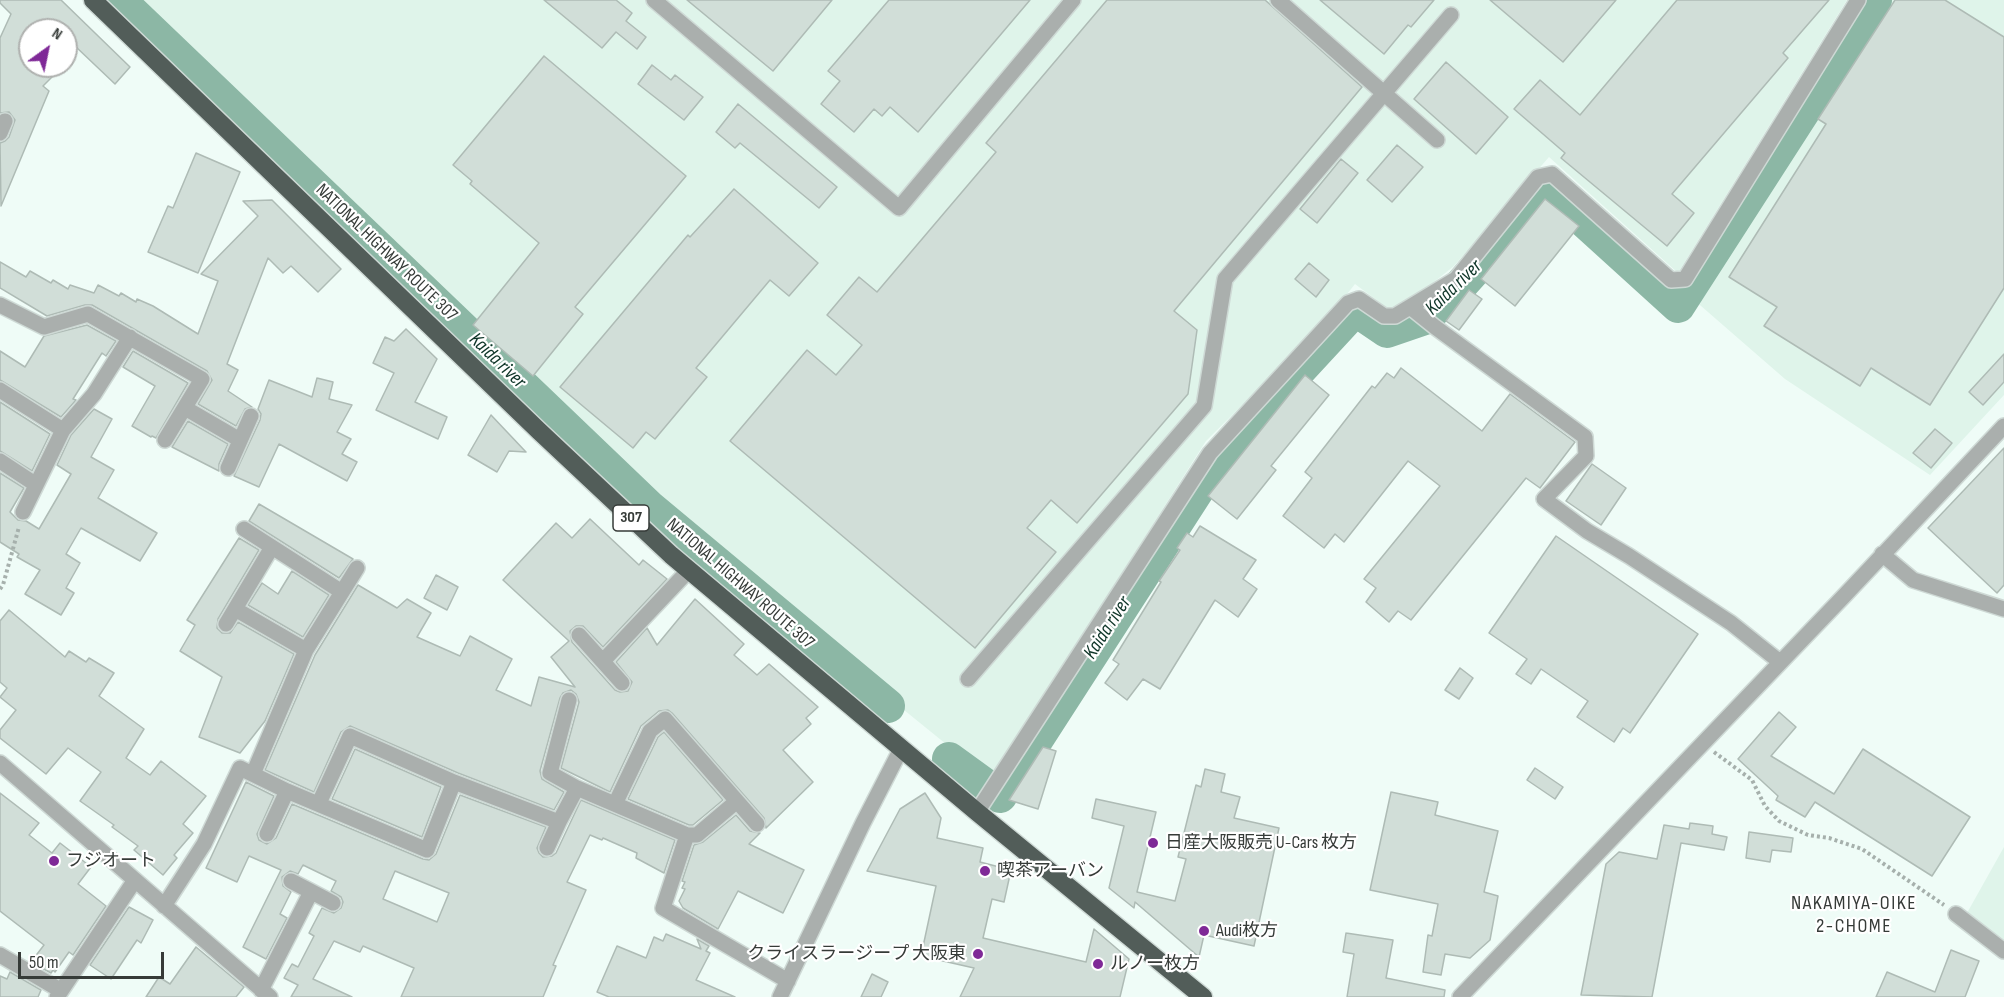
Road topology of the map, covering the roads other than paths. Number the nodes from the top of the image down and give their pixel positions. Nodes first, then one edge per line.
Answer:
1 (93, 0) edge
2 (654, 0) edge
3 (1073, 0) edge
4 (1278, 0) edge
5 (1858, 0) edge
6 (1451, 15) dead end
7 (1383, 93) junction
8 (1437, 140) dead end
9 (0, 305) edge
10 (1414, 310) junction
11 (130, 337) junction
12 (0, 390) edge
13 (184, 408) junction
14 (251, 416) dead end
15 (2004, 426) edge
16 (63, 430) junction
17 (165, 440) dead end
18 (240, 440) junction
19 (0, 461) edge
20 (228, 468) dead end
21 (36, 484) junction
22 (23, 512) road end
23 (244, 529) dead end
24 (272, 547) junction
25 (1882, 554) junction
26 (357, 568) dead end
27 (689, 570) junction
28 (342, 591) junction
29 (235, 609) junction
30 (2004, 609) edge
31 (226, 624) dead end
32 (579, 635) dead end
33 (306, 650) junction
34 (603, 661) junction
35 (1780, 662) junction
36 (968, 679) dead end
37 (622, 683) dead end
38 (569, 700) dead end
39 (901, 749) junction
40 (0, 763) edge
41 (253, 774) junction
42 (454, 782) junction
43 (577, 788) junction
44 (287, 791) junction
45 (737, 801) junction
46 (319, 803) junction
47 (615, 804) junction
48 (977, 812) junction
49 (559, 822) junction
50 (758, 824) dead end
51 (267, 834) dead end
52 (687, 835) junction
53 (547, 848) dead end
54 (135, 880) junction
55 (291, 881) dead end
56 (311, 892) junction
57 (333, 903) dead end
58 (164, 906) junction
59 (1956, 914) road end
60 (2004, 951) edge
61 (0, 955) edge
62 (788, 981) junction
63 (59, 993) edge
64 (265, 993) edge
65 (780, 997) edge
66 (1203, 997) edge
67 (1460, 997) edge

1 - 27 highway, NATIONAL HIGHWAY ROUTE 307 / 307
2 - 3 street
4 - 7 street
5 - 10 street
6 - 7 street
7 - 8 street
7 - 36 street
9 - 11 street
10 - 35 street
10 - 48 street
11 - 13 street
11 - 16 street
12 - 16 street
13 - 17 street
13 - 18 street
14 - 18 street
15 - 25 street
16 - 21 street
18 - 20 street
19 - 21 street
21 - 22 street
23 - 24 street
24 - 28 street
24 - 29 street
25 - 30 street
25 - 35 street
26 - 28 street
27 - 34 street
27 - 39 highway, NATIONAL HIGHWAY ROUTE 307 / 307
28 - 33 street
29 - 31 street
29 - 33 street
32 - 34 street
33 - 41 street
34 - 37 street
35 - 67 street
38 - 43 street
39 - 48 highway, NATIONAL HIGHWAY ROUTE 307 / 307
39 - 62 street
40 - 54 street
41 - 44 street
41 - 58 street
42 - 46 street
42 - 46 street
42 - 49 street
43 - 47 street
43 - 49 street
44 - 46 street
44 - 51 street
45 - 47 street
45 - 50 street
45 - 52 street
47 - 52 street
48 - 66 highway, NATIONAL HIGHWAY ROUTE 307 / 307
49 - 53 street
52 - 62 street
54 - 58 street
54 - 63 street
55 - 56 street
56 - 57 street
56 - 64 street
58 - 64 street
59 - 60 street
61 - 63 street
62 - 65 street

